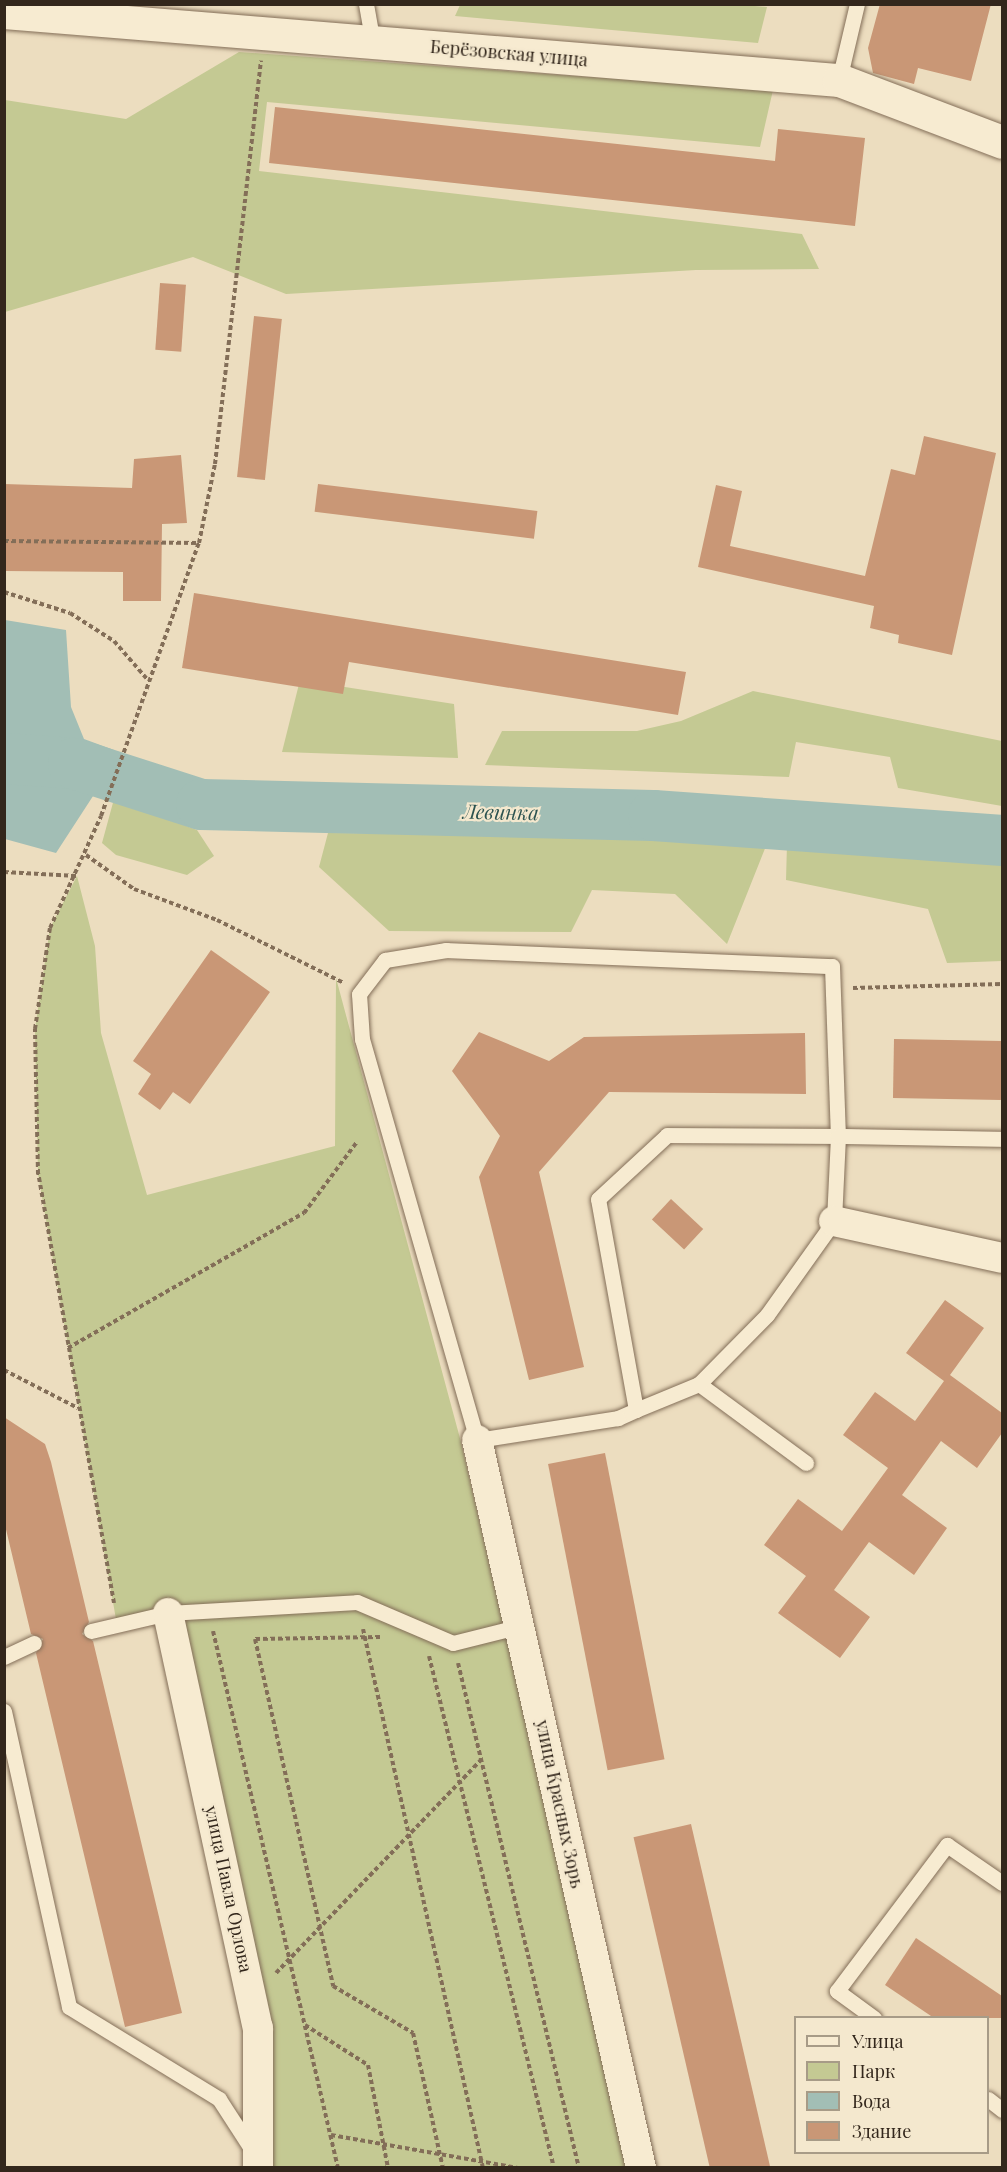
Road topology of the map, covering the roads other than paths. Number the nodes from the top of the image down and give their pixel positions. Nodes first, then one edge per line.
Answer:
1 (366, 4) edge
2 (856, 4) edge
3 (69, 11) edge
4 (4, 12) edge
5 (374, 42) junction
6 (839, 80) junction
7 (1002, 142) edge
8 (838, 1136) junction
9 (1002, 1139) edge
10 (834, 1221) junction
11 (1002, 1258) edge
12 (699, 1384) junction
13 (636, 1410) junction
14 (477, 1440) junction
15 (806, 1463) dead end
16 (168, 1613) junction
17 (521, 1626) junction
18 (91, 1631) dead end
19 (34, 1643) dead end
20 (4, 1657) edge
21 (4, 1711) edge
22 (1002, 1883) edge
23 (871, 2016) edge
24 (989, 2100) edge
25 (1002, 2110) edge
26 (256, 2160) edge
27 (641, 2168) edge

1 - 5 lane
2 - 6 lane
3 - 4 street, Берёзовская улица
3 - 5 street, Берёзовская улица
5 - 6 street, Берёзовская улица
6 - 7 street, Берёзовская улица
8 - 9 lane
8 - 10 lane
8 - 13 lane
8 - 14 lane
10 - 11 street
10 - 12 lane
12 - 13 lane
12 - 15 lane
13 - 14 lane
14 - 17 street, улица Красных Зорь
16 - 17 lane
16 - 18 lane
16 - 26 street, улица Павла Орлова
17 - 27 street, улица Красных Зорь
19 - 20 lane
21 - 26 lane
22 - 23 lane
24 - 25 lane

